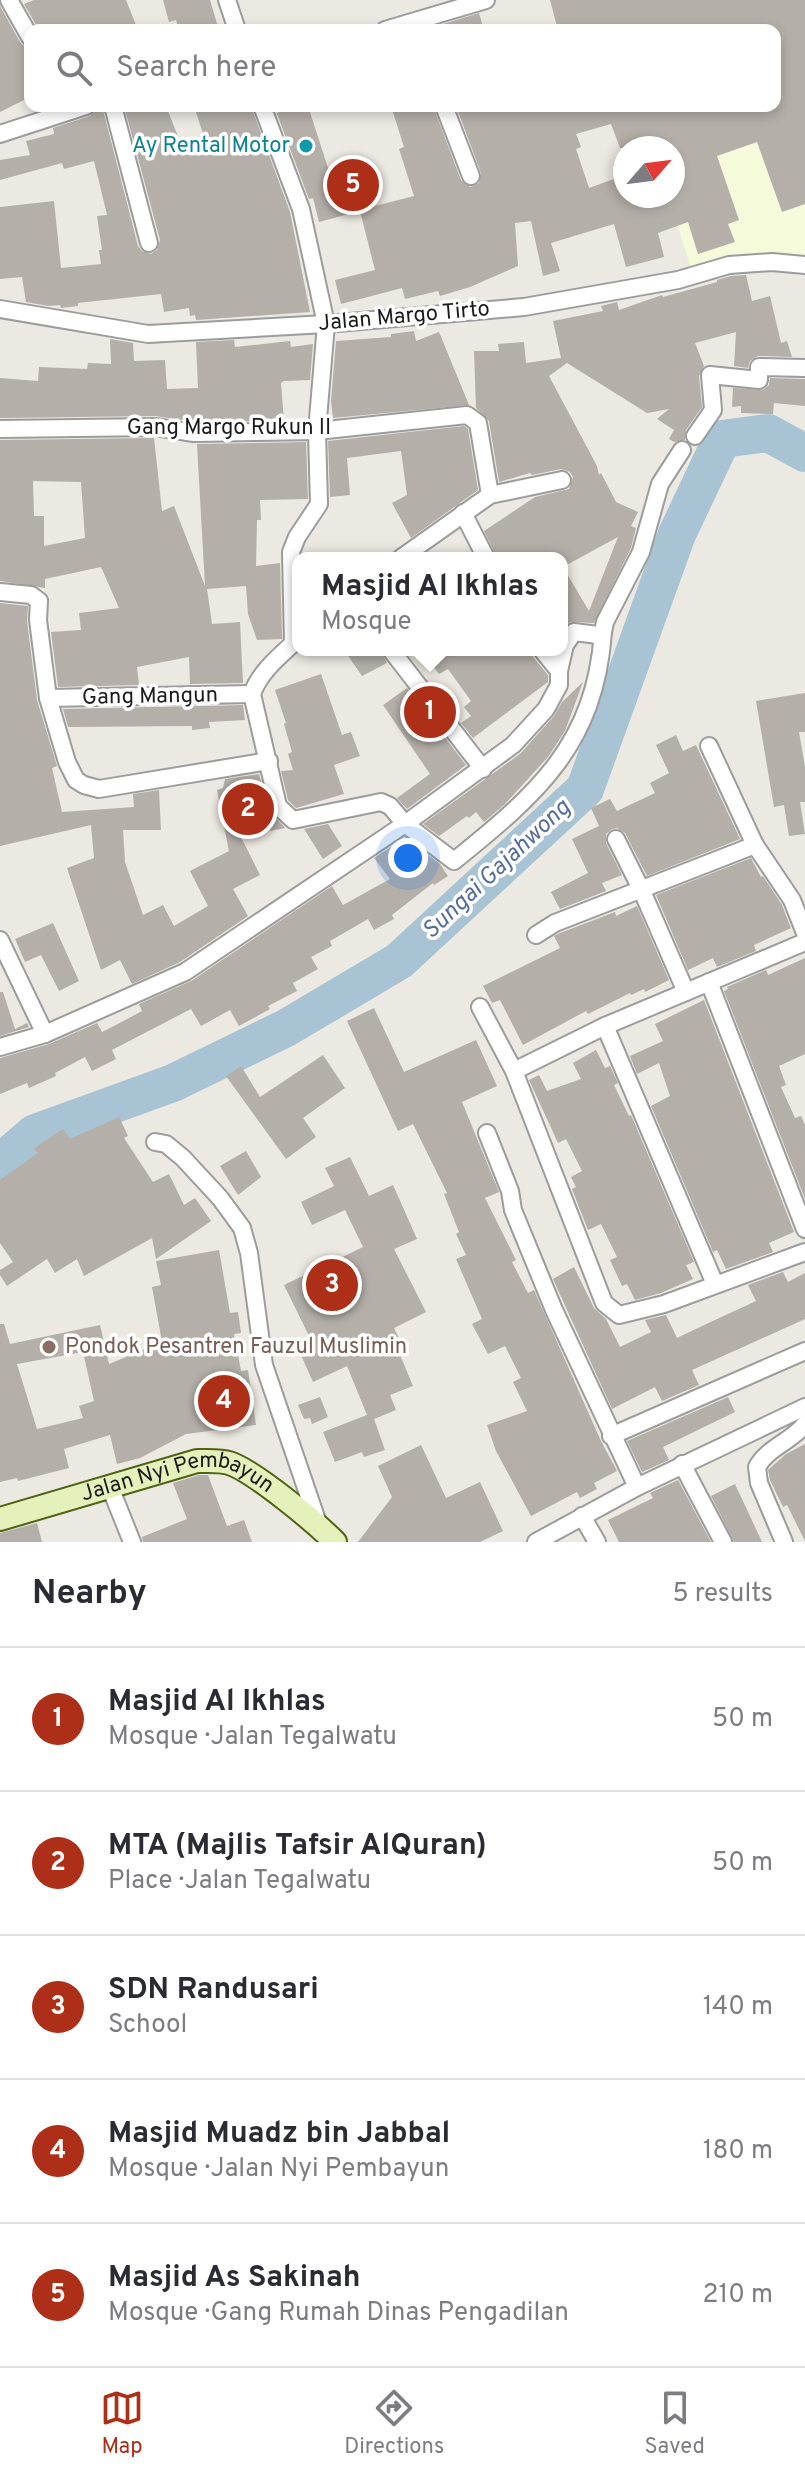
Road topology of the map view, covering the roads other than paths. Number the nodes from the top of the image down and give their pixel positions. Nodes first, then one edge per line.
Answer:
1 (9, 0) edge
2 (227, 0) edge
3 (483, 0) edge
4 (235, 24) edge
5 (421, 24) edge
6 (24, 26) edge
7 (63, 112) edge
8 (115, 112) edge
9 (264, 112) edge
10 (446, 112) edge
11 (0, 134) edge
12 (471, 176) dead end
13 (149, 243) dead end
14 (805, 265) edge
15 (0, 309) edge
16 (326, 324) junction
17 (805, 368) edge
18 (0, 429) edge
19 (317, 431) junction
20 (695, 436) dead end
21 (682, 450) dead end
22 (562, 480) dead end
23 (490, 495) junction
24 (463, 513) junction
25 (409, 552) edge
26 (483, 552) edge
27 (292, 574) edge
28 (0, 592) edge
29 (603, 632) junction
30 (568, 641) edge
31 (292, 644) edge
32 (396, 656) edge
33 (547, 656) edge
34 (562, 656) edge
35 (559, 671) junction
36 (252, 694) junction
37 (48, 698) junction
38 (709, 746) dead end
39 (269, 761) junction
40 (483, 769) junction
41 (405, 824) junction
42 (616, 839) dead end
43 (755, 845) junction
44 (642, 891) junction
45 (798, 899) edge
46 (805, 933) edge
47 (536, 935) dead end
48 (0, 940) edge
49 (805, 942) edge
50 (709, 982) junction
51 (686, 992) junction
52 (480, 1007) dead end
53 (605, 1026) junction
54 (45, 1034) junction
55 (0, 1047) edge
56 (514, 1071) junction
57 (487, 1133) dead end
58 (155, 1142) dead end
59 (805, 1229) edge
60 (805, 1252) edge
61 (715, 1284) junction
62 (805, 1351) edge
63 (805, 1408) edge
64 (805, 1424) edge
65 (611, 1436) junction
66 (682, 1464) junction
67 (110, 1487) junction
68 (637, 1487) junction
69 (582, 1516) junction
70 (0, 1519) edge
71 (319, 1526) junction
72 (132, 1542) edge
73 (335, 1542) edge
74 (536, 1542) edge
75 (597, 1542) edge
76 (723, 1542) edge
77 (784, 1542) edge

1 - 6 street
2 - 4 street
3 - 5 street
7 - 11 street
8 - 13 street
9 - 16 street
10 - 12 street
14 - 16 street, Jalan Margo Tirto
15 - 16 street, Jalan Margo Tirto
16 - 19 street
17 - 20 street
18 - 19 street, Gang Margo Rukun II
19 - 23 street, Gang Margo Rukun II
19 - 27 street
21 - 29 street
22 - 23 street
23 - 24 street
24 - 25 street
24 - 26 street
28 - 37 street
29 - 30 street
29 - 41 street
31 - 36 street
32 - 40 street
33 - 35 street
34 - 35 street
35 - 40 street
36 - 37 street, Gang Mangun
36 - 39 street
37 - 39 street
38 - 43 street
39 - 41 street
40 - 41 street
41 - 54 street
42 - 44 street
43 - 44 street
43 - 45 street
44 - 47 street
44 - 51 street
45 - 46 street
48 - 54 street
49 - 50 street
50 - 51 street
50 - 59 street
51 - 53 street
52 - 56 street
53 - 56 street
53 - 61 street
54 - 55 street
56 - 61 street
57 - 65 street
58 - 71 street
60 - 61 street
62 - 65 street
63 - 66 street
64 - 77 street
65 - 68 street
66 - 68 street
66 - 76 street
67 - 70 street, Jalan Nyi Pembayun
67 - 71 street, Jalan Nyi Pembayun
67 - 72 street
68 - 69 street
69 - 74 street
69 - 75 street
71 - 73 street, Jalan Nyi Pembayun

